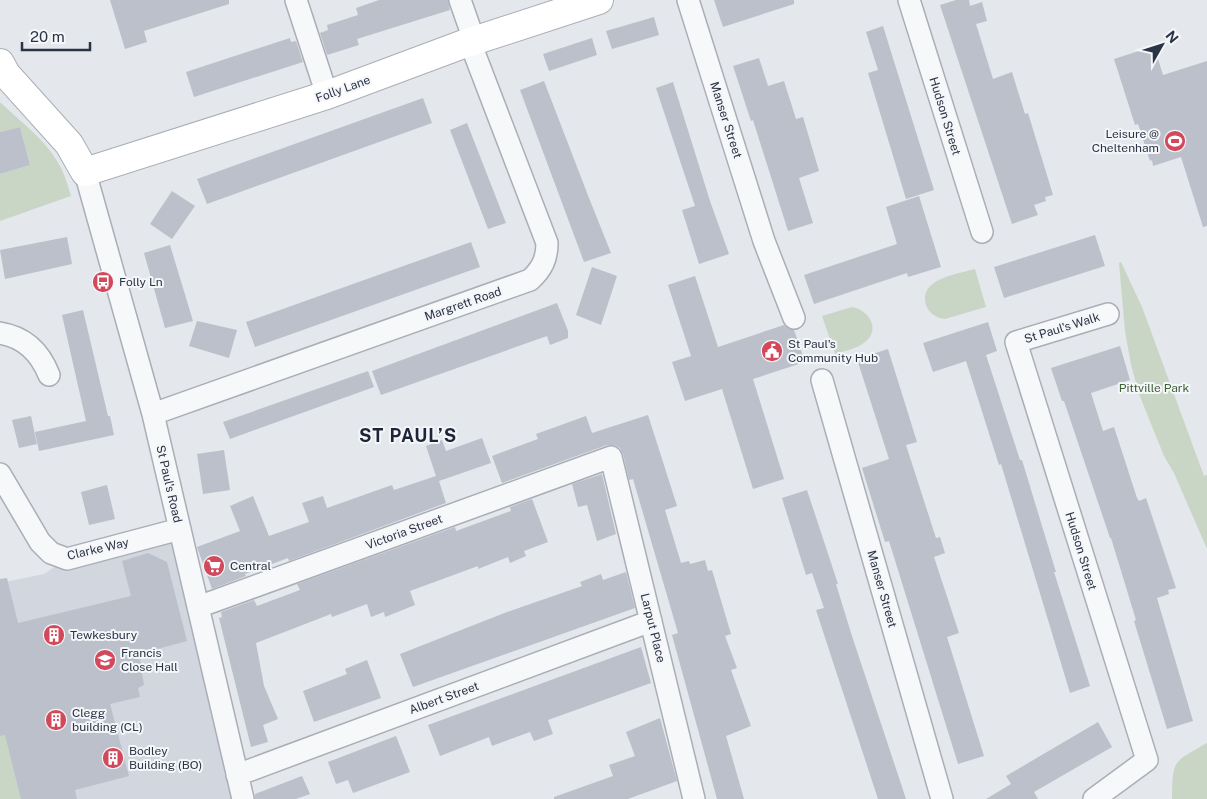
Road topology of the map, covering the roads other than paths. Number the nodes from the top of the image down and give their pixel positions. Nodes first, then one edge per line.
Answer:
1 (296, 0) edge
2 (460, 0) edge
3 (599, 0) edge
4 (688, 0) edge
5 (909, 0) edge
6 (472, 41) junction
7 (0, 63) edge
8 (327, 95) junction
9 (85, 172) junction
10 (982, 232) dead end
11 (1108, 314) dead end
12 (794, 318) dead end
13 (0, 333) edge
14 (1016, 342) joint
15 (50, 375) dead end
16 (822, 380) dead end
17 (153, 414) junction
18 (611, 457) joint
19 (0, 474) edge
20 (180, 529) junction
21 (198, 607) junction
22 (651, 621) junction
23 (237, 775) junction
24 (688, 797) edge
25 (242, 799) edge
26 (942, 799) edge
27 (1094, 799) edge

1 - 8 street
2 - 6 street, Margrett Road
3 - 6 street, Folly Lane
4 - 12 street, Manser Street
5 - 10 street, Hudson Street
6 - 8 street, Folly Lane
6 - 17 street, Margrett Road
7 - 9 street
8 - 9 street, Folly Lane
9 - 17 street, St Paul's Road
11 - 14 street, St Paul's Walk
13 - 15 street
14 - 27 street, Hudson Street
16 - 26 street, Manser Street
17 - 20 street, St Paul's Road
18 - 21 street, Victoria Street
18 - 22 street, Larput Place
19 - 20 street, Clarke Way
20 - 21 street, St Paul's Road
21 - 23 street, St Paul's Road
22 - 23 street, Albert Street
22 - 24 street, Larput Place
23 - 25 street, St Paul's Road

